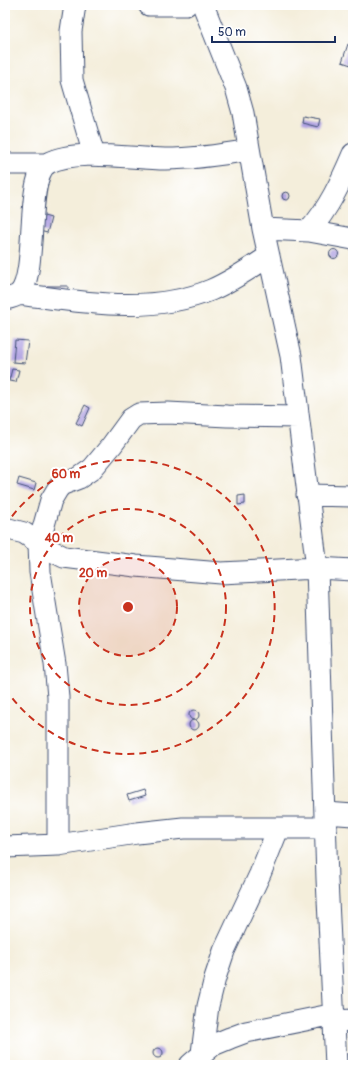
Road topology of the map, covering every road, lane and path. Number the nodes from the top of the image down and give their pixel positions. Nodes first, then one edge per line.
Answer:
1 (75, 5) edge
2 (149, 5) edge
3 (186, 5) edge
4 (203, 5) edge
5 (249, 150) junction
6 (353, 154) edge
7 (94, 155) junction
8 (5, 164) edge
9 (47, 164) junction
10 (263, 230) junction
11 (309, 231) junction
12 (353, 239) edge
13 (269, 256) junction
14 (12, 297) edge
15 (298, 417) junction
16 (307, 495) junction
17 (353, 496) edge
18 (5, 528) edge
19 (39, 543) junction
20 (317, 568) junction
21 (353, 570) edge
22 (353, 815) edge
23 (326, 820) junction
24 (278, 829) junction
25 (58, 845) junction
26 (5, 847) edge
27 (341, 1018) edge
28 (196, 1059) edge
29 (336, 1065) edge

1 - 7 street
2 - 3 street
4 - 5 street
5 - 7 street
5 - 10 street
6 - 11 street
7 - 9 street
8 - 9 street
9 - 14 street
10 - 11 street
10 - 13 street
11 - 12 street
13 - 14 street
13 - 15 street
15 - 16 street
15 - 19 street
16 - 17 street
16 - 20 street
18 - 19 street
19 - 20 street
19 - 25 street
20 - 21 street
20 - 23 street
22 - 23 street
23 - 24 street
23 - 27 street
24 - 25 street
24 - 28 street
25 - 26 street
27 - 28 street
27 - 29 street

